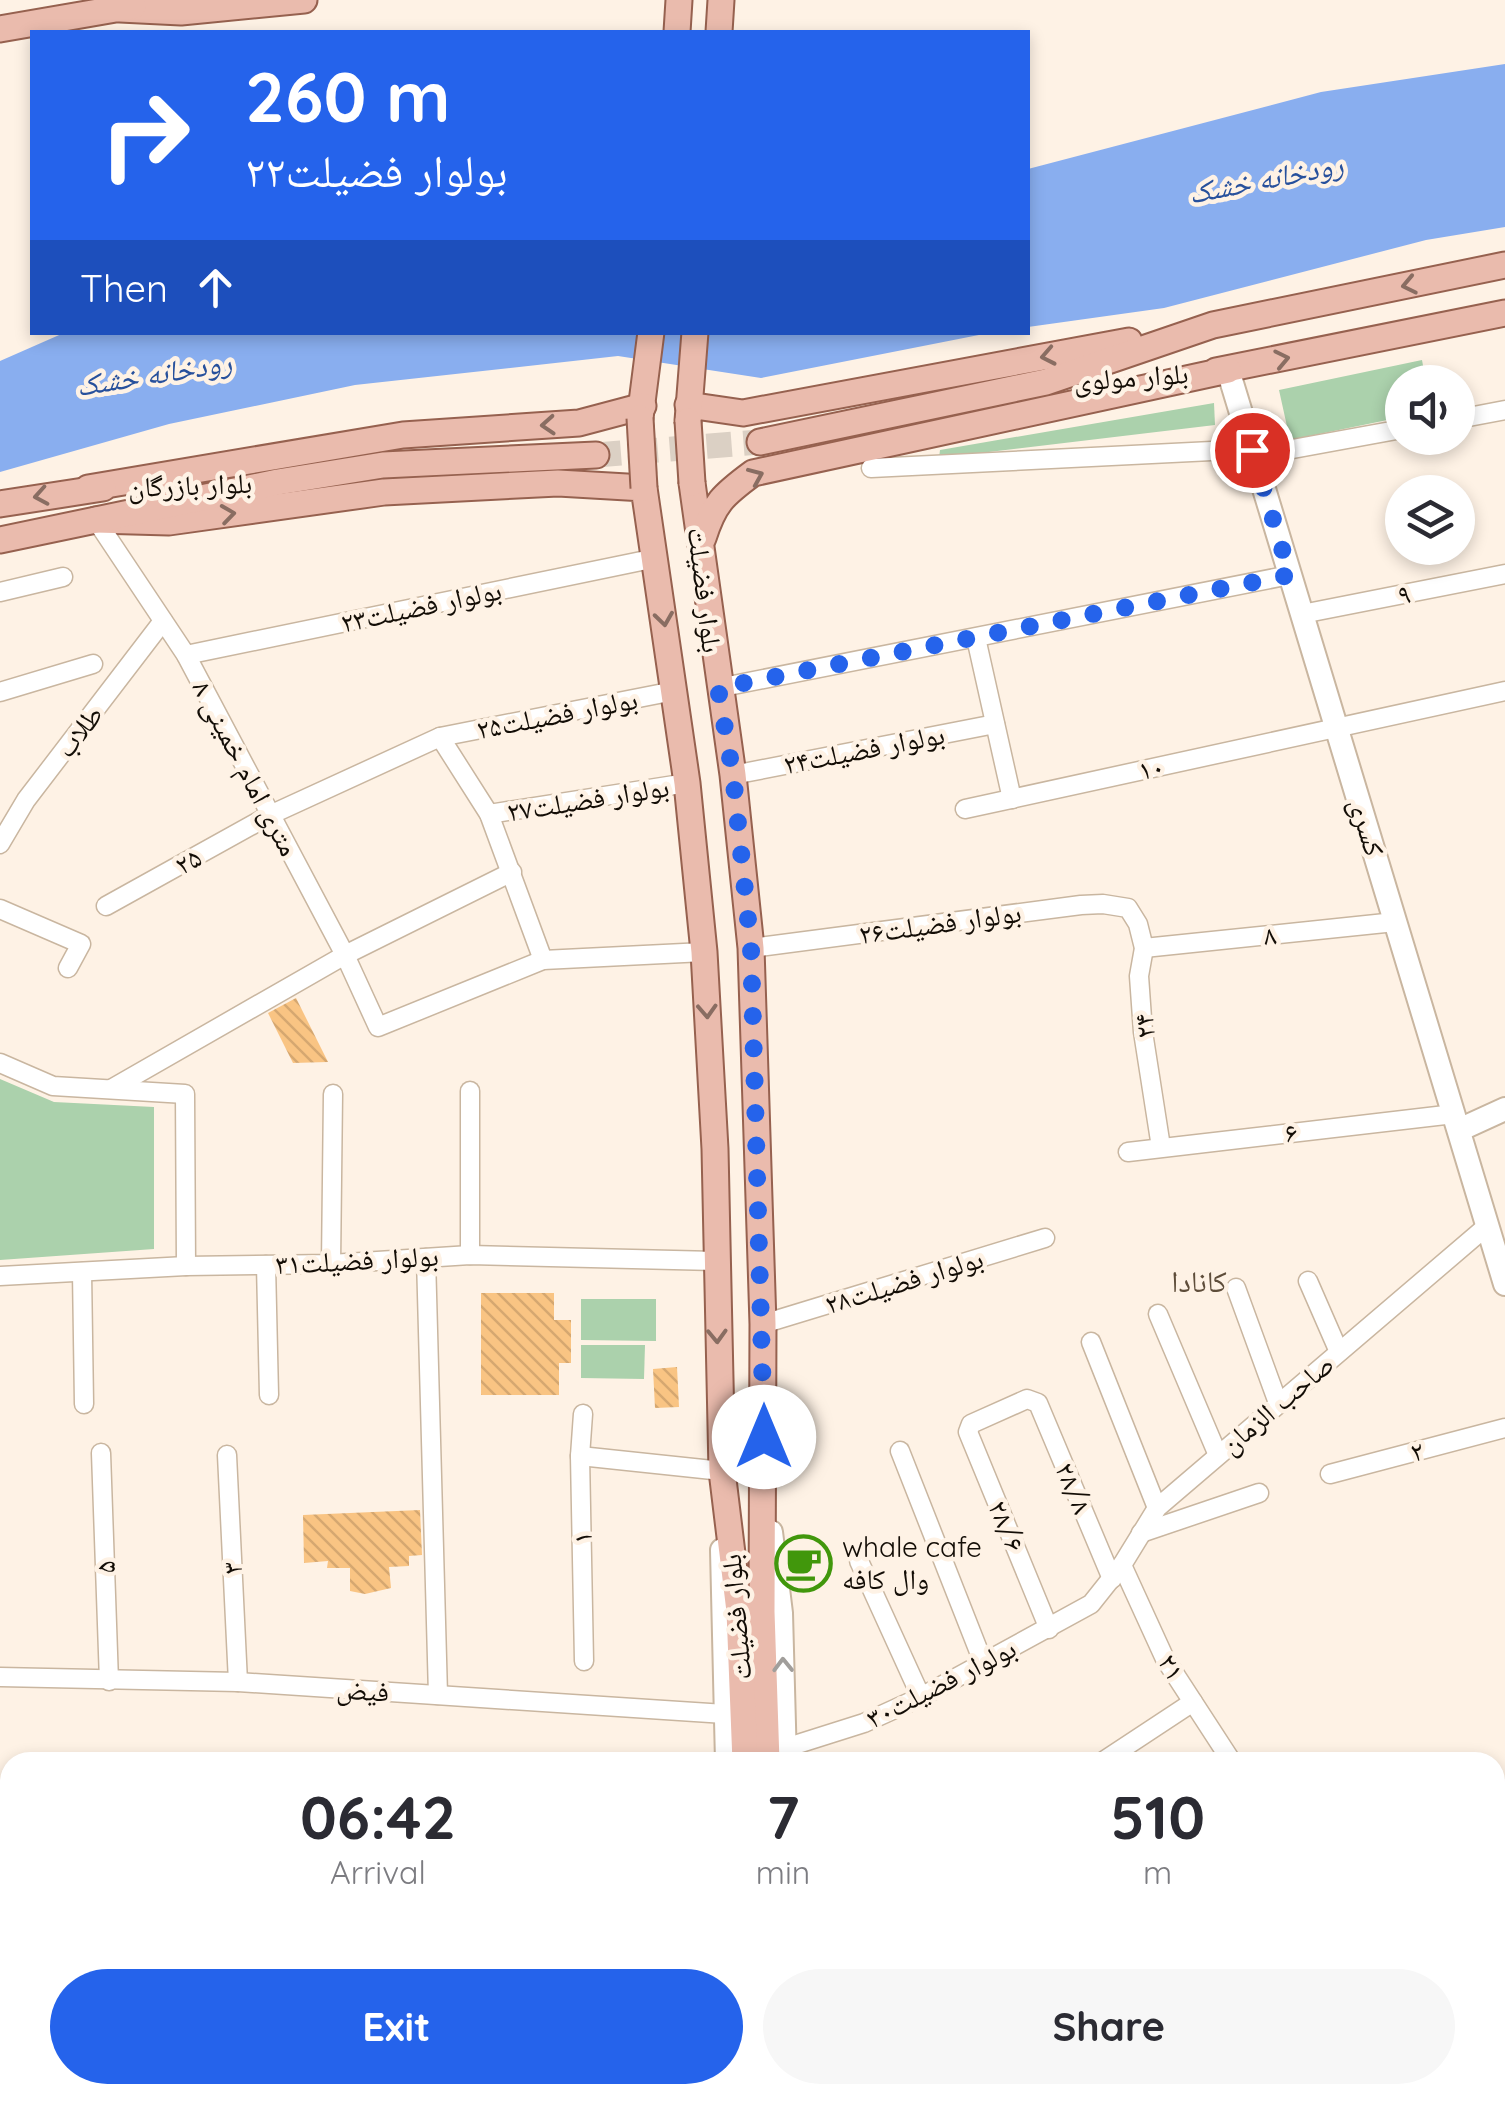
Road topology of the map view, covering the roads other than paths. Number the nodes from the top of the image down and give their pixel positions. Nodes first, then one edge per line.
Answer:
1 (154, 0) edge
2 (304, 0) edge
3 (120, 9) junction
4 (0, 30) edge
5 (1505, 265) edge
6 (1505, 313) edge
7 (1213, 325) junction
8 (652, 335) edge
9 (694, 335) edge
10 (1228, 370) junction
11 (1046, 382) junction
12 (688, 405) junction
13 (643, 406) junction
14 (1505, 410) edge
15 (1475, 416) edge
16 (1385, 432) edge
17 (760, 442) tunnel mouth
18 (1253, 453) junction
19 (596, 456) tunnel mouth
20 (870, 468) dead end
21 (278, 482) junction
22 (88, 488) junction
23 (644, 488) junction
24 (0, 504) edge
25 (96, 520) junction
26 (0, 540) edge
27 (700, 548) junction
28 (656, 558) junction
29 (1505, 574) edge
30 (1290, 575) junction
31 (63, 578) dead end
32 (0, 592) edge
33 (1302, 614) junction
34 (163, 622) junction
35 (976, 638) junction
36 (186, 654) junction
37 (93, 664) dead end
38 (718, 688) junction
39 (674, 691) junction
40 (1505, 691) edge
41 (0, 692) edge
42 (995, 724) junction
43 (1336, 726) junction
44 (440, 737) junction
45 (733, 775) junction
46 (687, 783) junction
47 (1012, 799) junction
48 (965, 809) dead end
49 (489, 814) junction
50 (270, 816) junction
51 (0, 844) edge
52 (512, 872) junction
53 (106, 906) dead end
54 (1128, 908) joint
55 (0, 909) edge
56 (1395, 922) junction
57 (751, 948) junction
58 (1144, 948) junction
59 (704, 952) junction
60 (344, 955) junction
61 (543, 960) junction
62 (68, 968) dead end
63 (0, 1063) edge
64 (111, 1090) junction
65 (470, 1092) dead end
66 (333, 1094) dead end
67 (1505, 1109) edge
68 (1456, 1122) junction
69 (1161, 1147) junction
70 (714, 1149) junction
71 (756, 1150) junction
72 (1128, 1152) dead end
73 (1488, 1226) junction
74 (1045, 1238) dead end
75 (470, 1255) junction
76 (426, 1258) junction
77 (715, 1262) junction
78 (331, 1264) junction
79 (266, 1265) junction
80 (186, 1266) junction
81 (82, 1272) junction
82 (0, 1276) edge
83 (1308, 1282) dead end
84 (1505, 1284) edge
85 (1236, 1288) dead end
86 (1158, 1314) dead end
87 (763, 1324) junction
88 (1090, 1342) dead end
89 (1339, 1352) junction
90 (270, 1395) dead end
91 (1278, 1403) junction
92 (84, 1404) dead end
93 (583, 1414) dead end
94 (971, 1424) joint
95 (1505, 1428) edge
96 (900, 1451) dead end
97 (101, 1453) dead end
98 (1217, 1454) junction
99 (227, 1455) dead end
100 (580, 1456) junction
101 (722, 1471) junction
102 (764, 1474) junction
103 (1330, 1474) dead end
104 (1259, 1493) dead end
105 (1157, 1508) junction
106 (1140, 1532) junction
107 (860, 1562) dead end
108 (1117, 1572) junction
109 (1091, 1604) joint
110 (750, 1611) junction
111 (1049, 1629) junction
112 (584, 1661) dead end
113 (983, 1662) junction
114 (0, 1677) edge
115 (109, 1681) junction
116 (238, 1682) junction
117 (438, 1695) junction
118 (921, 1697) junction
119 (1193, 1702) junction
120 (724, 1714) junction
121 (726, 1752) edge
122 (745, 1752) edge
123 (778, 1752) edge
124 (779, 1752) edge
125 (794, 1752) edge
126 (1117, 1752) edge
127 (1226, 1752) edge

1 - 3 main road
2 - 3 main road
3 - 4 main road
5 -> 7 main road, بلوار مولوی
10 -> 6 main road, بلوار مولوی
7 - 11 main road, بلوار مولوی
7 -> 12 main road
8 - 13 main road, بلوار فضیلت
9 - 12 main road, بلوار فضیلت
10 - 11 main road, بلوار مولوی
10 - 18 street, کسری
27 -> 10 main road
11 - 17 main road
12 - 27 main road, بلوار فضیلت, bridge
13 -> 22 main road
13 - 23 main road, بلوار فضیلت, bridge
14 - 15 street
16 - 18 street
18 - 20 street
18 - 30 street, کسری
19 - 21 main road
21 - 22 main road, بلوار بازرگان
21 - 25 main road, بلوار بازرگان
22 -> 24 main road, بلوار بازرگان
25 -> 23 main road
23 - 28 main road, بلوار فضیلت
25 - 26 main road, بلوار بازرگان
25 - 34 street, ۸ متری امام خمینی
27 - 38 main road, بلوار فضیلت
28 - 36 street, بولوار فضیلت۲۳
28 -> 39 main road, بلوار فضیلت
29 - 33 street, ۹
30 - 33 street, کسری
30 - 35 street
31 - 32 street
33 - 43 street, کسری
34 - 36 street, ۸ متری امام خمینی
34 - 51 street, طلاب
35 - 38 street
35 - 42 street
36 - 50 street, ۸ متری امام خمینی
37 - 41 street
38 - 45 main road, بلوار فضیلت
39 - 44 street, بولوار فضیلت۲۵
39 - 46 main road, بلوار فضیلت
40 - 43 street, ۱۰
42 - 45 street, بولوار فضیلت۲۴
42 - 47 street
43 - 47 street, ۱۰
43 - 56 street, کسری
44 - 49 street
44 - 50 street, بولوار فضیلت۲۵
45 - 57 main road, بلوار فضیلت
46 - 49 street, بولوار فضیلت۲۷
46 - 59 main road, بلوار فضیلت
47 - 48 street, ۱۰
49 - 52 street
50 - 53 street, ۲۵
50 - 60 street, ۸ متری امام خمینی
52 - 60 street
52 - 61 street
54 - 57 street, بولوار فضیلت۲۶
54 - 58 street, ۲۴
55 - 62 street
56 - 58 street, ۸
56 - 68 street, کسری
57 - 71 main road, بلوار فضیلت
58 - 69 street, ۲۴
59 - 61 street
59 -> 70 main road, بلوار فضیلت
60 - 61 street, ۸ متری امام خمینی
60 - 64 street
63 - 64 street
64 - 80 street
65 - 75 street
66 - 78 street
67 - 68 street
68 - 69 street, ۶
68 - 73 street, کسری
69 - 72 street, ۶
70 - 71 main road
70 - 77 main road, بلوار فضیلت
71 - 87 main road, بلوار فضیلت
73 - 84 street, کسری
73 - 89 street, صاحب الزمان
74 - 87 street, بولوار فضیلت۲۸
75 - 76 street, بولوار فضیلت۳۱
75 - 77 street, بولوار فضیلت۳۱
76 - 78 street, بولوار فضیلت۳۱
76 - 117 street
77 -> 101 main road, بلوار فضیلت
78 - 79 street, بولوار فضیلت۳۱
79 - 80 street, بولوار فضیلت۳۱
79 - 90 street
80 - 81 street, بولوار فضیلت۳۱
81 - 82 street, بولوار فضیلت۳۱
81 - 92 street
83 - 89 street
85 - 91 street
86 - 98 street
87 - 102 main road, بلوار فضیلت
88 - 105 street
89 - 91 street, صاحب الزمان
91 - 98 street, صاحب الزمان
93 - 100 street, ۱
94 - 108 street, ۲۸/۸
94 - 111 street, ۲۸/۶
95 - 103 street, ۲
96 - 113 street
97 - 115 street, ۵
98 - 105 street, صاحب الزمان
99 - 116 street, ۳
100 - 101 street
100 - 112 street, ۱
101 - 110 main road, بلوار فضیلت
101 - 120 street, بلوار فضیلت
102 - 110 main road, بلوار فضیلت
124 -> 102 street, بلوار فضیلت
104 - 106 street
105 - 106 street, صاحب الزمان
106 - 108 street, صاحب الزمان
107 - 118 street
108 - 109 street, صاحب الزمان
108 - 119 street, ۲۱
109 - 111 street, بولوار فضیلت۳۰
110 - 122 main road, بلوار فضیلت
110 - 123 main road, بلوار فضیلت
111 - 113 street, بولوار فضیلت۳۰
113 - 118 street, بولوار فضیلت۳۰
114 - 115 street, فیض
115 - 116 street, فیض
116 - 117 street, فیض
117 - 120 street, فیض
118 - 125 street, بولوار فضیلت۳۰
119 - 126 street
119 - 127 street, ۲۱
120 - 121 street, بلوار فضیلت

